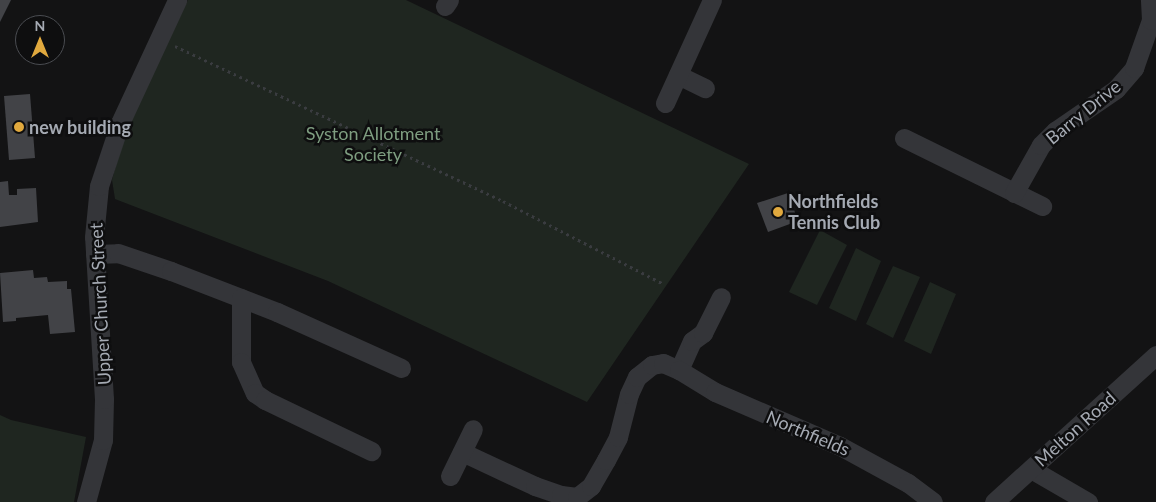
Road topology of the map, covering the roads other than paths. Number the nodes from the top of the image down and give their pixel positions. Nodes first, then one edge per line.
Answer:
1 (177, 0) edge
2 (712, 0) edge
3 (1150, 0) edge
4 (678, 75) junction
5 (706, 88) dead end
6 (665, 103) dead end
7 (904, 138) dead end
8 (1014, 193) junction
9 (1042, 206) dead end
10 (95, 254) junction
11 (720, 297) dead end
12 (241, 298) junction
13 (1156, 355) edge
14 (401, 368) dead end
15 (680, 370) junction
16 (473, 429) dead end
17 (371, 451) dead end
18 (462, 452) junction
19 (1031, 468) junction
20 (450, 476) dead end
21 (578, 499) edge
22 (86, 502) edge
23 (933, 502) edge
24 (994, 502) edge
25 (1088, 502) edge

1 - 10 street, Upper Church Street
2 - 4 street
3 - 8 street, Barry Drive
4 - 5 street
4 - 6 street
7 - 8 street
8 - 9 street
10 - 12 street
10 - 22 street, Upper Church Street
11 - 15 street
12 - 14 street
12 - 17 street
13 - 19 street, Melton Road
15 - 21 street, Northfields
15 - 23 street, Northfields
16 - 18 street
18 - 20 street
18 - 21 street, Northfields
19 - 24 street, Melton Road
19 - 25 street

